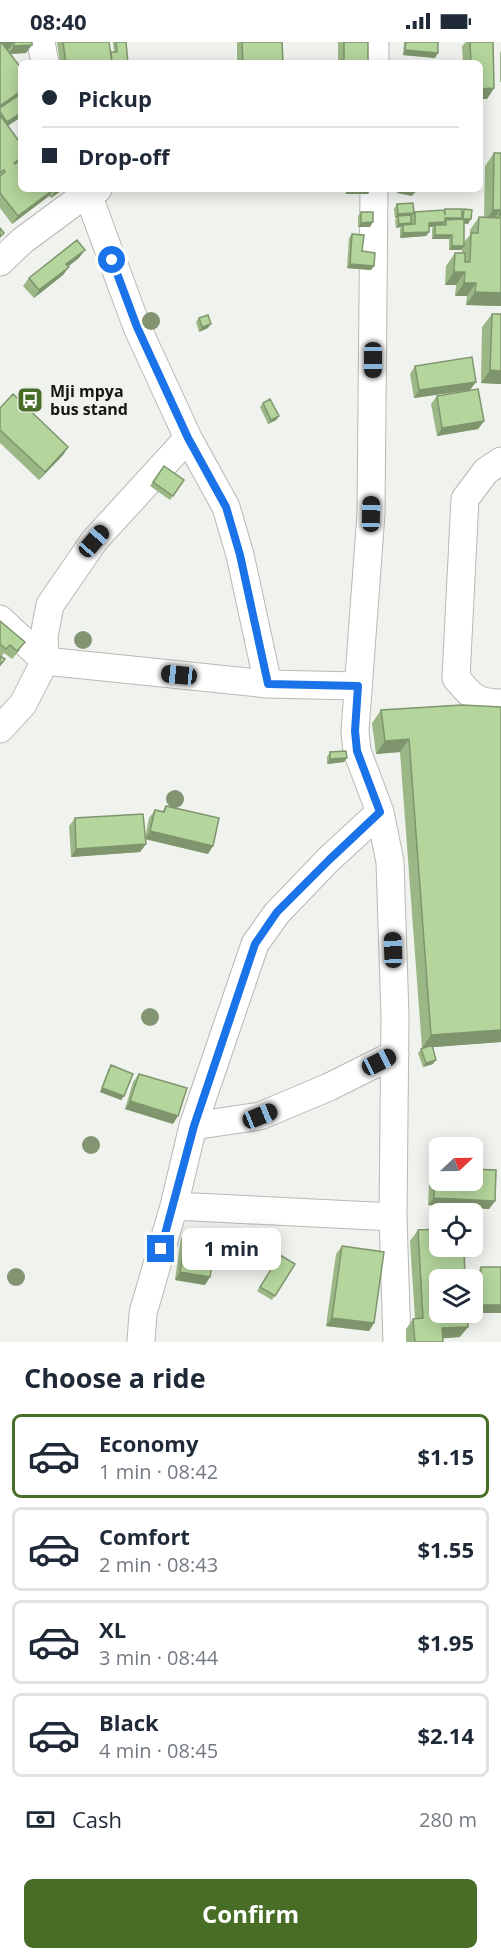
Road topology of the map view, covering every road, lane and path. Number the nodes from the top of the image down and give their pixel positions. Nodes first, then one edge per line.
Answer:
1 (41, 42) edge
2 (375, 42) edge
3 (44, 60) edge
4 (375, 60) edge
5 (87, 192) edge
6 (91, 192) edge
7 (374, 192) edge
8 (0, 262) edge
9 (188, 438) junction
10 (501, 461) edge
11 (0, 619) edge
12 (45, 661) junction
13 (268, 684) junction
14 (358, 686) junction
15 (501, 703) edge
16 (0, 729) edge
17 (380, 812) junction
18 (395, 1054) junction
19 (194, 1126) junction
20 (174, 1206) junction
21 (393, 1217) junction
22 (141, 1342) edge
23 (396, 1342) edge

1 - 3 street
2 - 4 street
5 - 8 street
6 - 9 street
7 - 14 street
9 - 12 street
9 - 13 street
10 - 15 street
11 - 12 street
12 - 13 street
12 - 16 street
13 - 14 street
14 - 17 street
17 - 18 street
17 - 19 street
18 - 19 street
18 - 21 street
19 - 20 street
20 - 21 street
20 - 22 street
21 - 23 street

